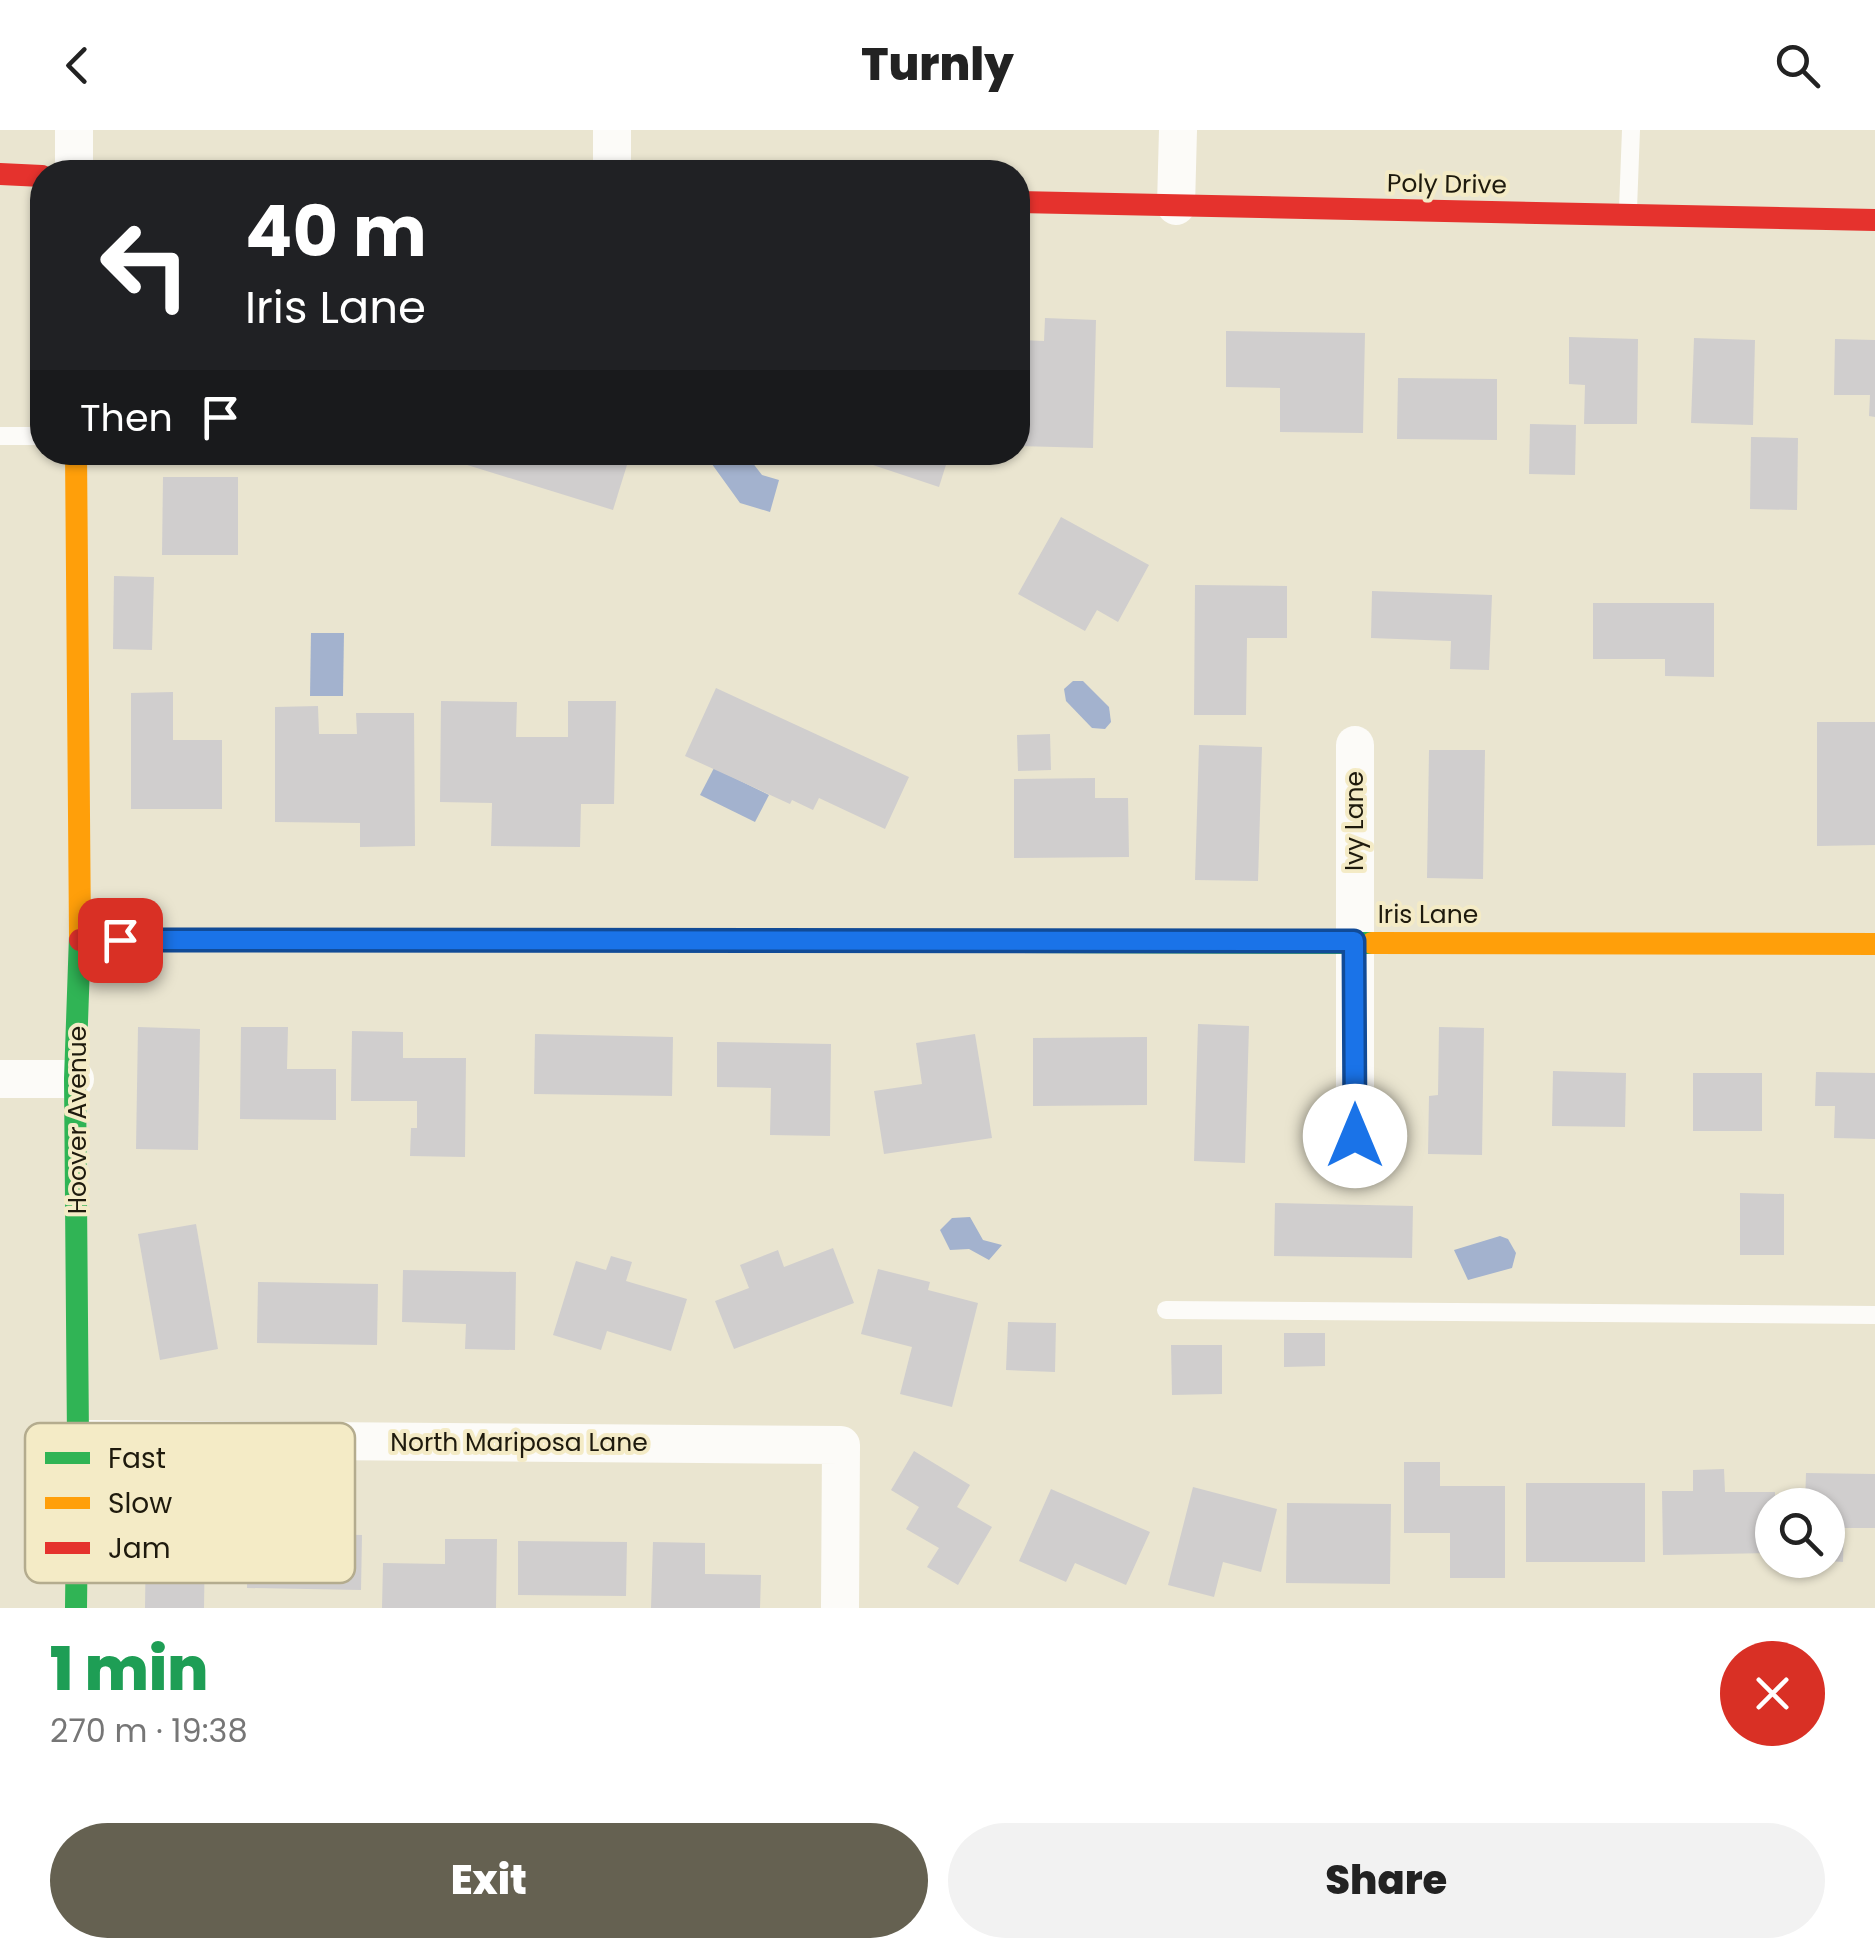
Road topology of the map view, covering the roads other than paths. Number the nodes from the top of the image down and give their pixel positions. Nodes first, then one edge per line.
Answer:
1 (74, 130) edge
2 (612, 130) edge
3 (1178, 130) edge
4 (1632, 130) edge
5 (74, 160) edge
6 (612, 160) edge
7 (0, 174) edge
8 (30, 175) edge
9 (1030, 202) edge
10 (1176, 206) junction
11 (1628, 216) junction
12 (1875, 220) edge
13 (0, 436) edge
14 (30, 436) edge
15 (76, 465) edge
16 (1354, 745) dead end
17 (80, 940) junction
18 (1354, 941) junction
19 (1875, 944) edge
20 (0, 1079) edge
21 (75, 1079) junction
22 (1355, 1136) dead end
23 (1166, 1310) dead end
24 (1875, 1315) edge
25 (78, 1423) edge
26 (355, 1441) edge
27 (76, 1583) edge
28 (76, 1608) edge
29 (840, 1608) edge

1 - 5 street
2 - 6 street
3 - 10 street
4 - 11 lane
7 - 8 street
9 - 10 street, Poly Drive
10 - 11 street, Poly Drive
11 - 12 street, Poly Drive
13 - 14 lane
15 - 17 street, Hoover Avenue
16 - 18 street, Ivy Lane
17 - 18 street, Iris Lane
17 - 21 street, Hoover Avenue
18 - 19 street, Iris Lane
18 - 22 street, Ivy Lane
20 - 21 street
21 - 25 street, Hoover Avenue
23 - 24 lane
26 - 29 street, North Mariposa Lane
27 - 28 street, Hoover Avenue

